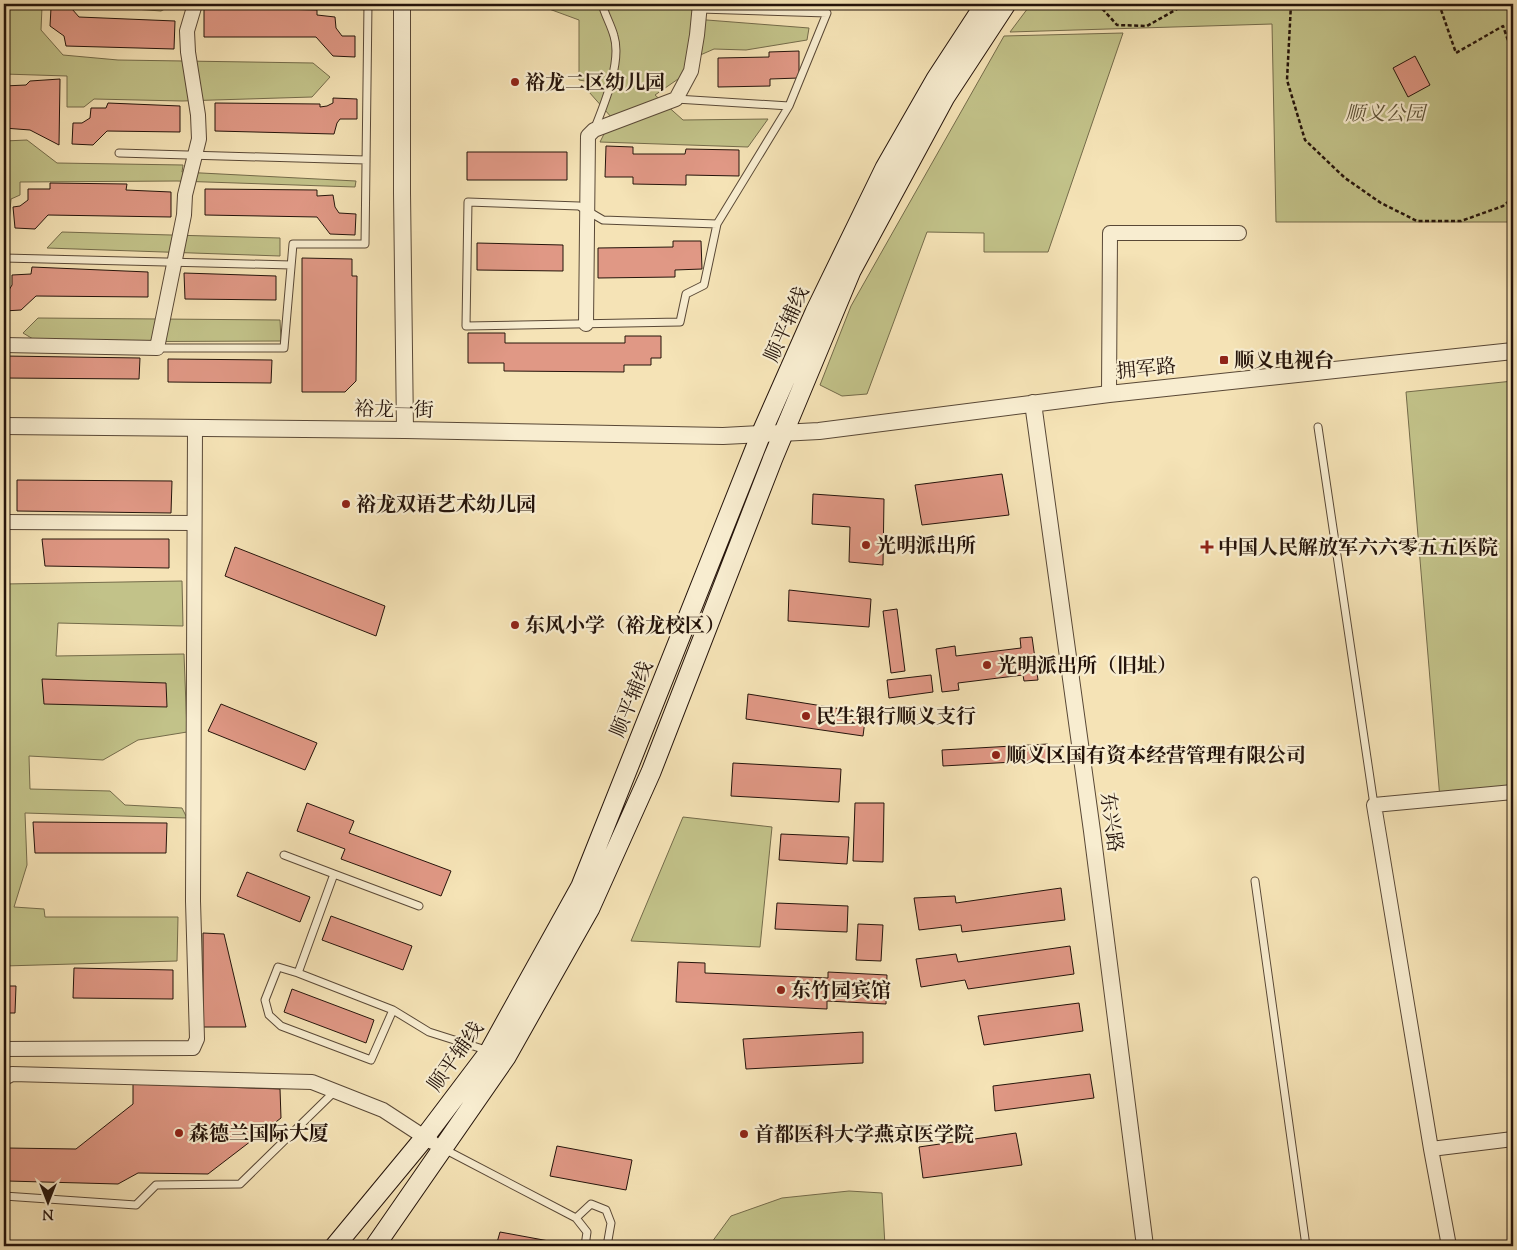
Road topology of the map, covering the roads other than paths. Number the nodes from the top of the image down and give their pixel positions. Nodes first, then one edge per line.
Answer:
1 (195, 4) edge
2 (368, 4) edge
3 (402, 4) edge
4 (602, 4) edge
5 (985, 4) edge
6 (1006, 4) edge
7 (700, 6) edge
8 (676, 99) junction
9 (789, 106) junction
10 (594, 130) junction
11 (119, 153) dead end
12 (195, 155) junction
13 (366, 160) junction
14 (587, 211) junction
15 (717, 224) junction
16 (1239, 233) dead end
17 (4, 258) edge
18 (174, 262) junction
19 (291, 265) junction
20 (586, 324) junction
21 (4, 345) edge
22 (157, 348) junction
23 (1513, 351) edge
24 (1109, 394) junction
25 (1034, 403) junction
26 (4, 426) edge
27 (1318, 427) dead end
28 (195, 428) junction
29 (405, 430) junction
30 (784, 432) junction
31 (761, 434) junction
32 (4, 522) edge
33 (194, 523) junction
34 (1513, 792) edge
35 (1374, 805) junction
36 (284, 855) dead end
37 (334, 874) junction
38 (1255, 881) dead end
39 (419, 906) dead end
40 (298, 973) junction
41 (393, 1010) junction
42 (4, 1049) edge
43 (497, 1054) junction
44 (4, 1078) edge
45 (335, 1091) junction
46 (425, 1137) junction
47 (1513, 1139) edge
48 (443, 1149) junction
49 (1431, 1150) junction
50 (4, 1196) edge
51 (576, 1218) junction
52 (335, 1246) edge
53 (375, 1246) edge
54 (585, 1246) edge
55 (607, 1246) edge
56 (1144, 1246) edge
57 (1306, 1246) edge
58 (1450, 1246) edge

1 - 12 street
2 - 13 lane
3 - 29 street
4 - 10 lane
5 - 31 main road, 顺平辅线
6 - 30 main road, 顺平辅线
7 - 8 street
7 - 9 lane
8 - 9 lane
8 - 10 street
9 - 15 lane
10 - 14 street
11 - 12 lane
12 - 13 lane
12 - 18 street
13 - 19 lane
14 - 15 lane
14 - 20 street
14 - 20 lane
15 - 20 lane
16 - 24 street
17 - 18 lane
18 - 19 lane
18 - 22 street
19 - 22 lane
21 - 22 street
23 - 24 street, 拥军路
24 - 25 street, 拥军路
25 - 30 street, 拥军路
25 - 56 street, 东兴路
26 - 28 street, 裕龙一街
27 - 35 lane
28 - 29 street, 裕龙一街
28 - 33 street
29 - 31 street, 裕龙一街
30 - 31 street, 裕龙一街
30 - 43 main road, 顺平辅线
31 - 43 main road, 顺平辅线
32 - 33 street
33 - 42 street
34 - 35 street
35 - 49 street
36 - 37 lane
37 - 39 lane
37 - 40 lane
38 - 57 lane
40 - 41 lane
40 - 41 lane
41 - 43 lane
43 - 46 main road, 顺平辅线
43 - 48 main road, 顺平辅线
44 - 45 street
45 - 46 street
45 - 50 lane
46 - 48 street
46 - 52 main road, 顺平辅线
47 - 49 street
48 - 51 lane
48 - 53 main road, 顺平辅线
49 - 58 street
51 - 54 lane
51 - 55 lane

